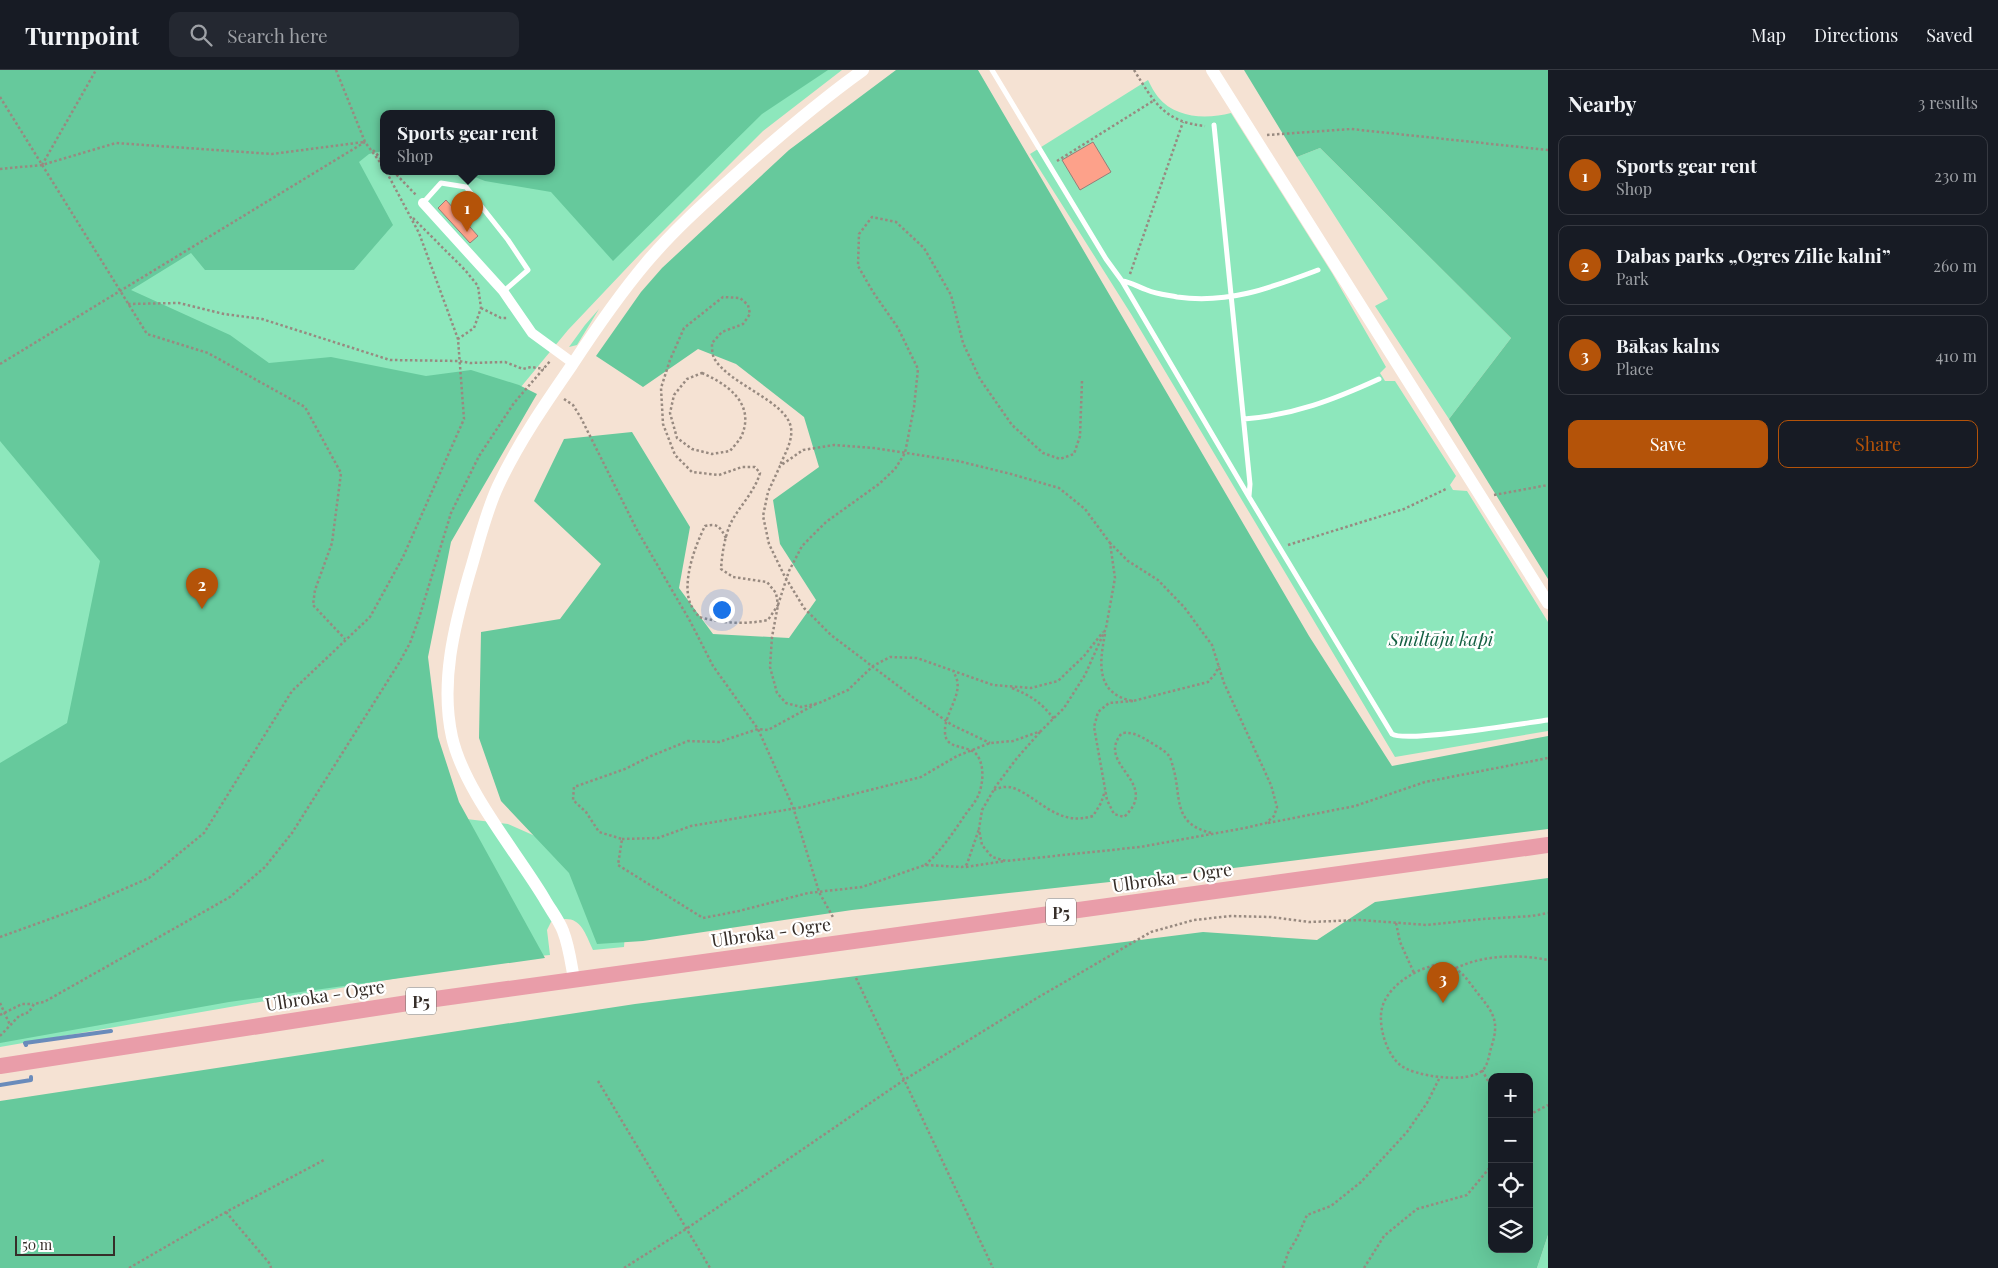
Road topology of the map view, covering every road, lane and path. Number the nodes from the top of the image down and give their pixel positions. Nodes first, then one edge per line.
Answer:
1 (96, 70) edge
2 (336, 70) edge
3 (863, 70) edge
4 (992, 70) edge
5 (1134, 70) edge
6 (1212, 70) edge
7 (0, 98) edge
8 (1153, 101) junction
9 (1183, 122) junction
10 (1214, 125) joint
11 (1253, 136) junction
12 (365, 142) junction
13 (1548, 150) edge
14 (380, 158) edge
15 (380, 162) edge
16 (42, 165) junction
17 (1050, 166) junction
18 (0, 169) edge
19 (388, 175) edge
20 (397, 175) edge
21 (423, 203) junction
22 (412, 217) junction
23 (1318, 270) dead end
24 (1124, 282) junction
25 (121, 292) junction
26 (503, 292) junction
27 (1232, 296) junction
28 (128, 304) junction
29 (481, 308) junction
30 (520, 315) junction
31 (458, 339) junction
32 (558, 350) junction
33 (459, 361) junction
34 (573, 363) junction
35 (0, 364) edge
36 (544, 369) junction
37 (687, 378) joint
38 (1379, 379) dead end
39 (1082, 381) dead end
40 (553, 391) junction
41 (1244, 420) junction
42 (904, 453) junction
43 (780, 466) junction
44 (1548, 485) edge
45 (1446, 489) dead end
46 (1248, 496) junction
47 (1482, 497) junction
48 (726, 538) junction
49 (1110, 544) junction
50 (1280, 547) junction
51 (787, 580) junction
52 (1548, 602) edge
53 (778, 605) junction
54 (1106, 628) junction
55 (345, 640) junction
56 (873, 666) junction
57 (1219, 666) junction
58 (952, 671) junction
59 (1008, 686) junction
60 (1133, 701) junction
61 (819, 702) junction
62 (1054, 718) junction
63 (1548, 720) edge
64 (946, 722) junction
65 (758, 730) junction
66 (1041, 731) junction
67 (990, 743) junction
68 (971, 751) junction
69 (1548, 758) edge
70 (994, 790) junction
71 (1106, 790) junction
72 (793, 807) junction
73 (1266, 823) junction
74 (979, 829) junction
75 (1214, 834) junction
76 (622, 839) junction
77 (1548, 845) edge
78 (1006, 861) junction
79 (925, 865) junction
80 (962, 867) junction
81 (819, 892) junction
82 (1548, 913) edge
83 (834, 919) dead end
84 (1396, 923) junction
85 (0, 936) edge
86 (1548, 960) edge
87 (1456, 968) junction
88 (1414, 973) junction
89 (856, 978) dead end
90 (574, 979) junction
91 (0, 1002) edge
92 (34, 1004) junction
93 (4, 1012) junction
94 (0, 1015) edge
95 (10, 1025) junction
96 (0, 1036) edge
97 (0, 1066) edge
98 (1482, 1070) junction
99 (1440, 1076) junction
100 (904, 1080) junction
101 (598, 1081) dead end
102 (1488, 1081) edge
103 (1548, 1105) edge
104 (1533, 1113) edge
105 (324, 1160) dead end
106 (1488, 1170) edge
107 (226, 1212) junction
108 (686, 1230) junction
109 (129, 1268) edge
110 (272, 1268) edge
111 (624, 1268) edge
112 (710, 1268) edge
113 (993, 1268) edge
114 (1284, 1268) edge
115 (1364, 1268) edge

1 - 16 path
2 - 12 path
3 - 34 street
4 - 17 lane
5 - 8 path
6 - 11 street
7 - 16 path
8 - 9 path
8 - 17 path
9 - 10 path
9 - 24 path
10 - 27 lane
11 - 13 path
11 - 47 street
12 - 14 path
12 - 15 path
12 - 16 path
12 - 25 path
16 - 18 path
16 - 25 path
17 - 24 lane
19 - 22 path
20 - 21 path
21 - 26 street
21 - 26 lane
22 - 29 path
22 - 31 path
23 - 27 lane
24 - 27 lane
24 - 46 lane
25 - 28 path
25 - 35 path
26 - 30 street
27 - 41 lane
28 - 33 path
28 - 55 path
29 - 30 path
29 - 31 path
30 - 32 street
31 - 33 path
32 - 34 street
32 - 36 path
33 - 36 path
33 - 55 path
34 - 40 street
36 - 92 path
37 - 37 path
38 - 41 lane
39 - 42 path
40 - 65 path
40 - 90 street
41 - 46 lane
42 - 43 path
42 - 49 path
42 - 51 path
43 - 48 path
43 - 51 path
44 - 47 path
45 - 50 path
46 - 50 lane
47 - 52 street
48 - 53 path
48 - 53 path
49 - 54 path
49 - 57 path
50 - 63 lane
51 - 53 path
51 - 56 path
53 - 61 path
54 - 59 path
54 - 60 path
54 - 62 path
55 - 85 path
56 - 58 path
56 - 61 path
56 - 64 path
57 - 60 path
57 - 73 path
58 - 59 path
58 - 64 path
59 - 62 path
60 - 71 path
61 - 65 path
62 - 66 path
64 - 67 path
64 - 68 path
65 - 72 path
65 - 76 path
66 - 67 path
66 - 70 path
67 - 68 path
68 - 72 path
68 - 79 path
69 - 73 path
70 - 71 path
70 - 74 path
71 - 75 path
72 - 76 path
72 - 81 path
73 - 75 path
74 - 78 path
74 - 80 path
75 - 78 path
76 - 81 path
77 - 90 main road, Ulbroka - Ogre / P5
78 - 80 path
79 - 80 path
79 - 81 path
81 - 83 path
82 - 84 path
84 - 88 path
84 - 100 path
86 - 87 path
87 - 88 path
87 - 98 path
88 - 99 path
89 - 100 path
90 - 97 main road, Ulbroka - Ogre / P5
91 - 93 path
92 - 93 path
92 - 95 path
93 - 94 path
93 - 95 path
95 - 96 path
98 - 99 path
98 - 102 path
99 - 114 path
100 - 108 path
100 - 113 path
101 - 108 path
103 - 104 path
105 - 107 path
106 - 115 path
107 - 109 path
107 - 110 path
108 - 111 path
108 - 112 path

